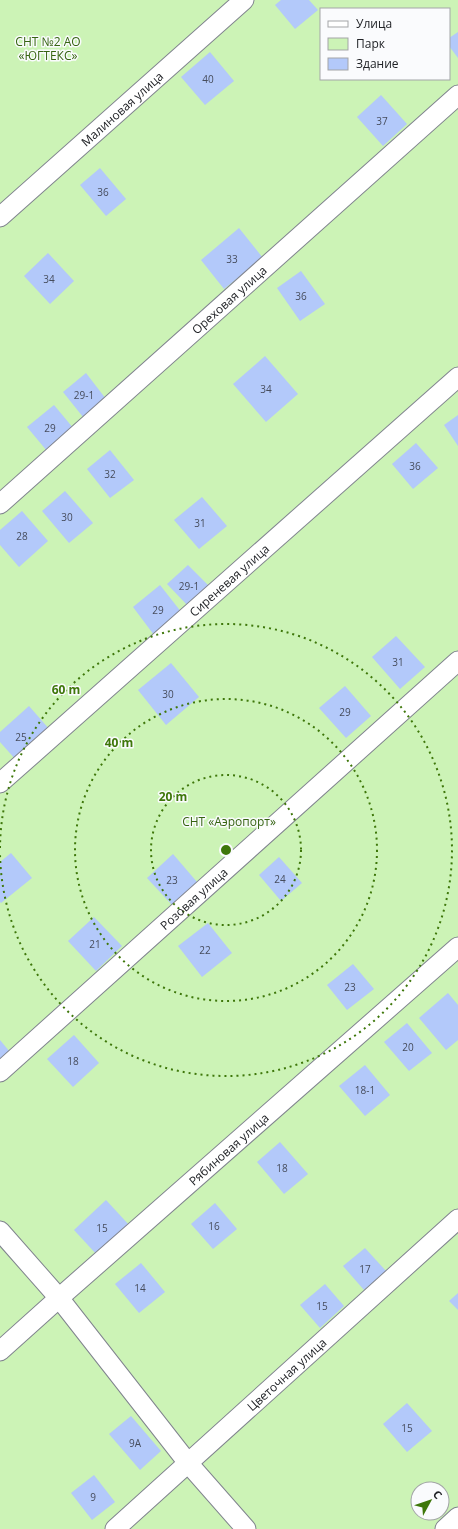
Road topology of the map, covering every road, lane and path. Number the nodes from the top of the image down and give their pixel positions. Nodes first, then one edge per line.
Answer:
1 (244, 0) edge
2 (458, 95) edge
3 (0, 217) edge
4 (458, 377) edge
5 (0, 504) edge
6 (458, 661) edge
7 (0, 783) edge
8 (458, 947) edge
9 (0, 1072) edge
10 (458, 1219) edge
11 (0, 1231) edge
12 (59, 1298) junction
13 (0, 1352) edge
14 (188, 1463) junction
15 (458, 1517) edge
16 (115, 1529) edge
17 (246, 1529) edge
18 (445, 1529) edge

1 - 3 street, Малиновая улица
2 - 5 street, Ореховая улица
4 - 7 street, Сиреневая улица
6 - 9 street, Розовая улица
8 - 12 street, Рябиновая улица
10 - 14 street, Цветочная улица
11 - 12 street
12 - 13 street, Рябиновая улица
12 - 14 street
14 - 16 street, Цветочная улица
14 - 17 street
15 - 18 street

